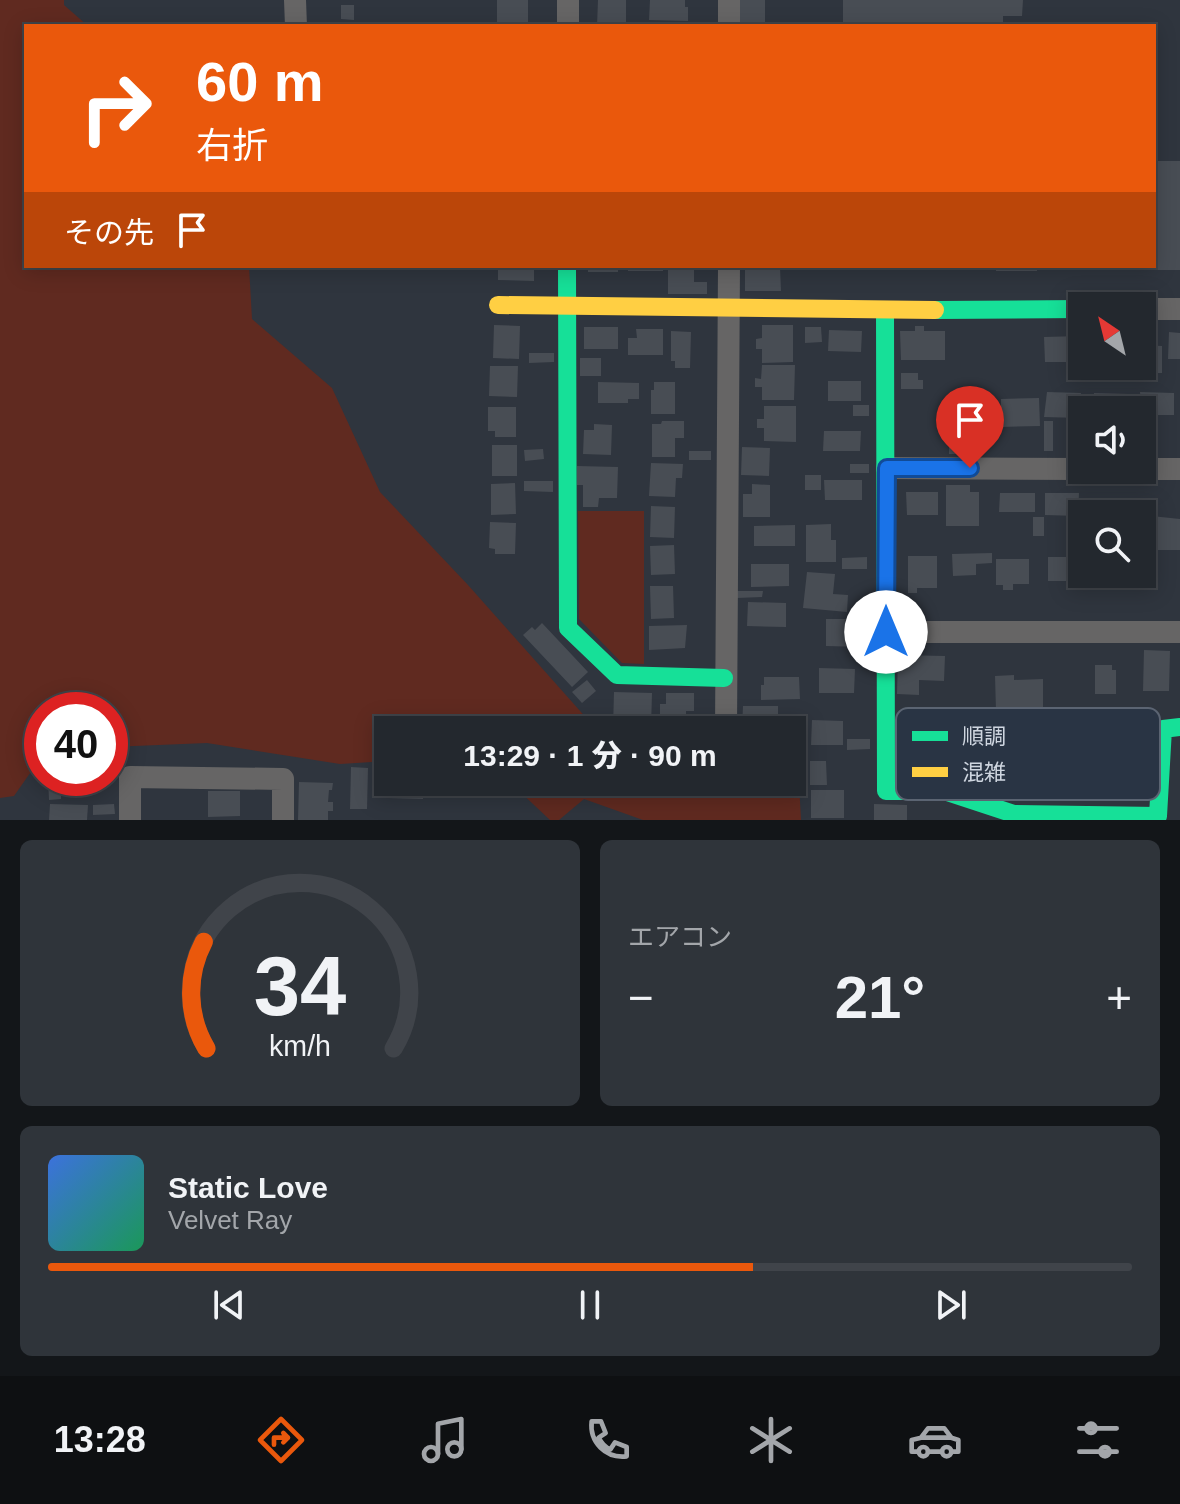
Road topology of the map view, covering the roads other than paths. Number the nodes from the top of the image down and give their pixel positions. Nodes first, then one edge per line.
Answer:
1 (295, 0) edge
2 (568, 0) edge
3 (729, 0) edge
4 (296, 24) edge
5 (568, 24) edge
6 (729, 24) edge
7 (567, 268) edge
8 (729, 268) edge
9 (498, 305) dead end
10 (567, 307) junction
11 (729, 309) junction
12 (1068, 309) edge
13 (1156, 309) edge
14 (1180, 309) edge
15 (885, 311) junction
16 (887, 468) junction
17 (1068, 469) edge
18 (1156, 469) edge
19 (1180, 469) edge
20 (886, 632) junction
21 (1180, 632) edge
22 (724, 678) junction
23 (725, 716) edge
24 (1180, 727) edge
25 (1160, 781) edge
26 (896, 791) edge
27 (971, 800) edge
28 (1159, 800) edge
29 (130, 820) edge
30 (283, 820) edge

1 - 4 street
2 - 5 street
3 - 6 street
7 - 10 street
8 - 11 street
9 - 10 street
10 - 11 street
10 - 22 street
11 - 15 street
11 - 22 street
12 - 15 street
13 - 14 street
15 - 16 street
16 - 17 street
16 - 20 street
18 - 19 street
20 - 21 street
20 - 26 street
22 - 23 street
24 - 25 street
27 - 28 street
29 - 30 street

